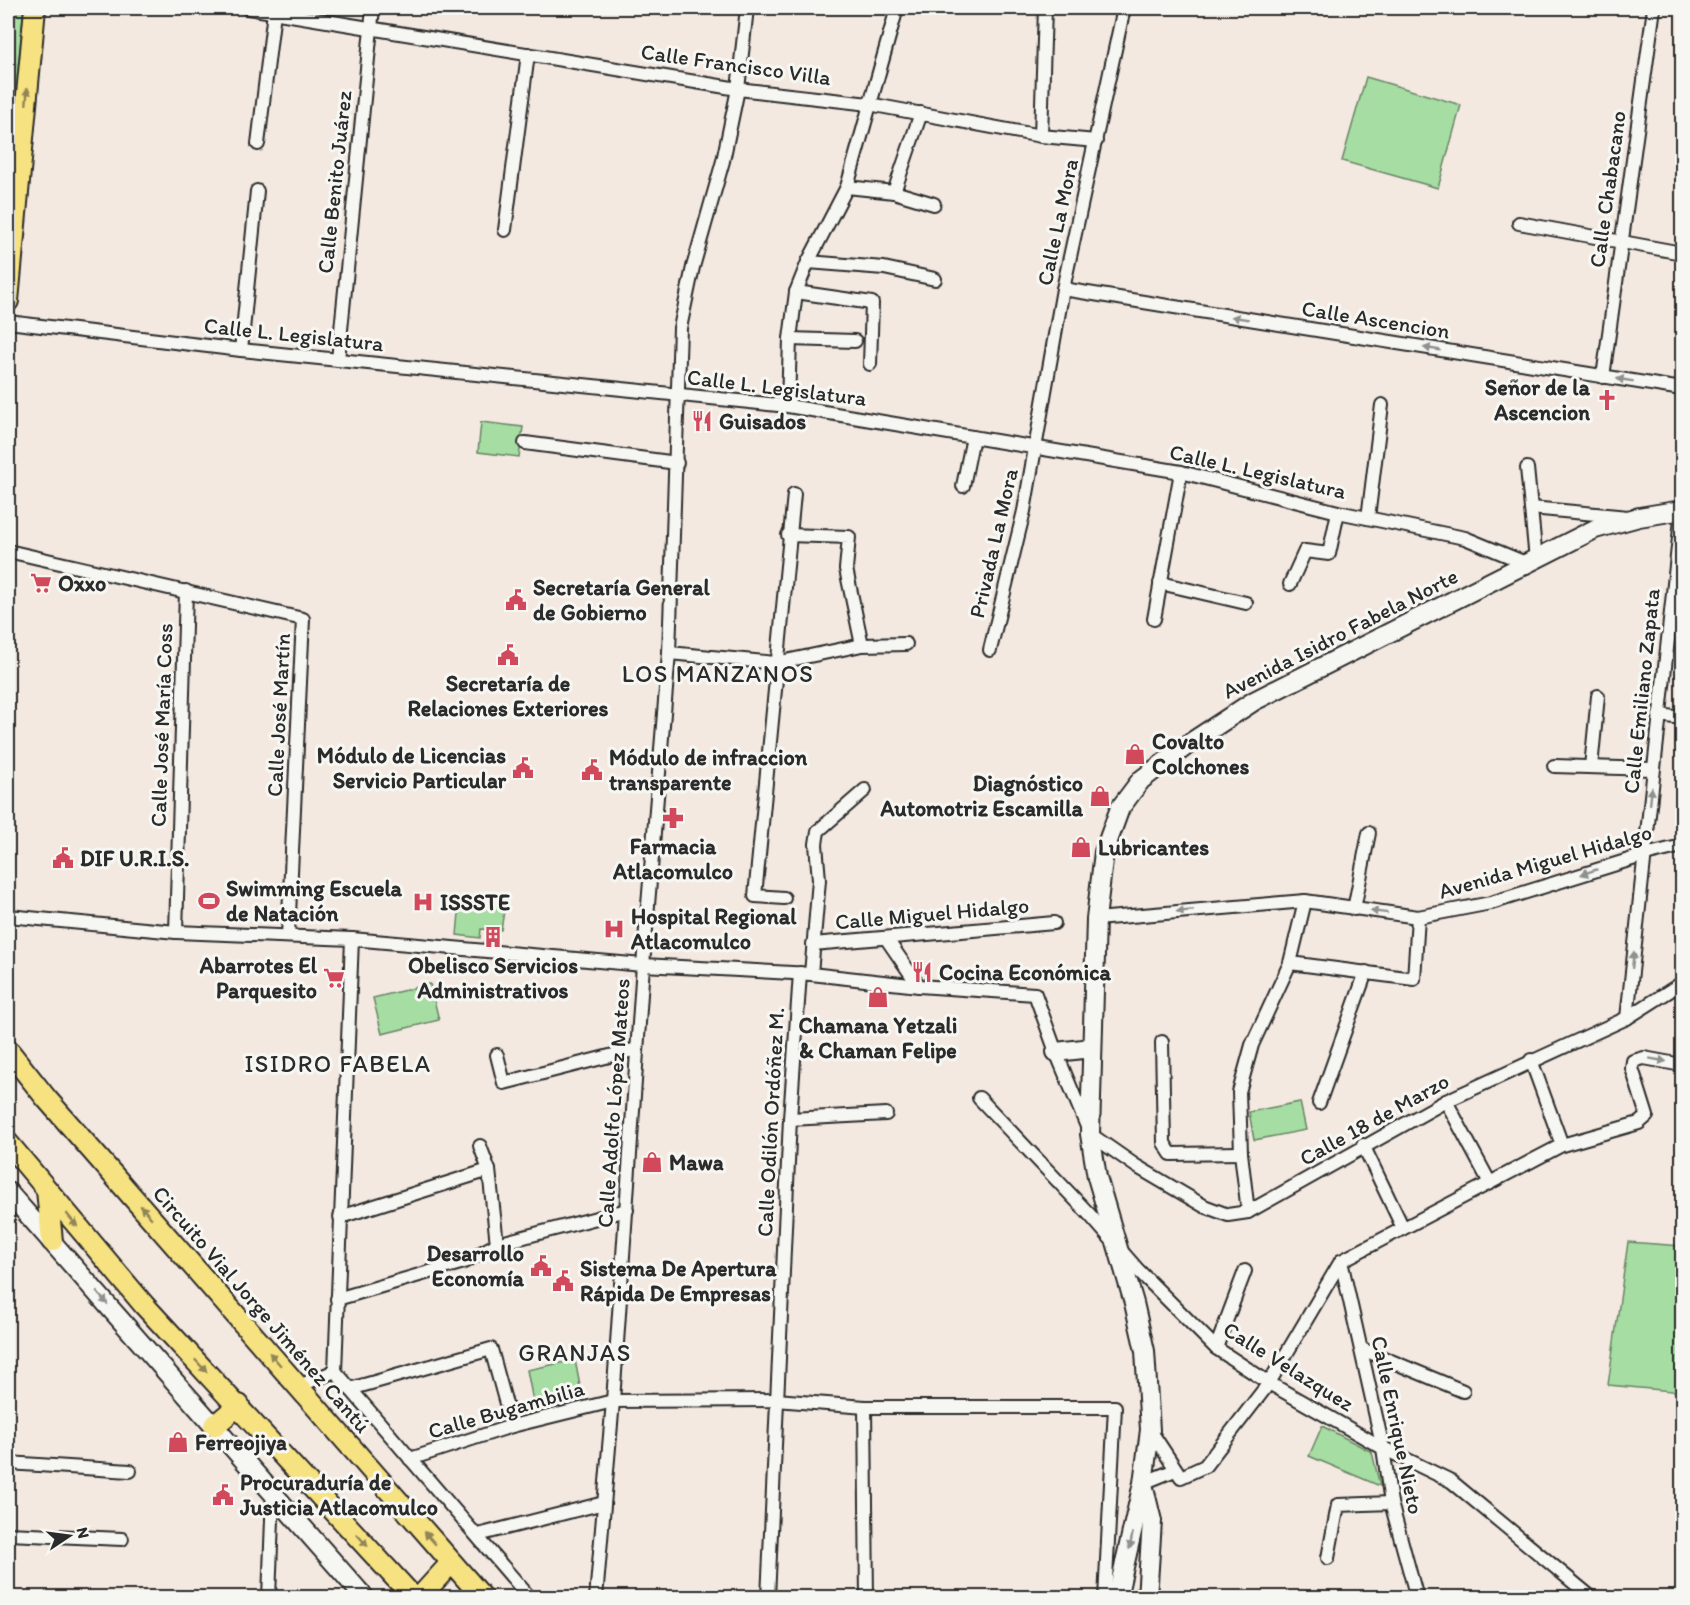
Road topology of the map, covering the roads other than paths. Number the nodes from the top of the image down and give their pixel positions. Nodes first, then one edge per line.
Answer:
1 (35, 8) edge
2 (248, 8) edge
3 (372, 8) edge
4 (747, 8) edge
5 (897, 8) edge
6 (1045, 8) edge
7 (1124, 8) edge
8 (1654, 8) edge
9 (274, 12) junction
10 (370, 27) junction
11 (528, 54) junction
12 (738, 89) junction
13 (869, 104) junction
14 (921, 113) junction
15 (1041, 136) junction
16 (1096, 141) junction
17 (258, 144) dead end
18 (847, 187) junction
19 (257, 191) dead end
20 (894, 192) junction
21 (934, 204) dead end
22 (1519, 223) dead end
23 (505, 230) dead end
24 (1621, 243) junction
25 (1683, 253) edge
26 (808, 262) junction
27 (935, 279) dead end
28 (1063, 289) junction
29 (796, 292) junction
30 (8, 301) edge
31 (8, 322) edge
32 (790, 339) junction
33 (855, 341) dead end
34 (241, 350) junction
35 (338, 360) junction
36 (870, 364) dead end
37 (1603, 377) junction
38 (1683, 389) edge
39 (678, 396) junction
40 (1382, 405) dead end
41 (788, 406) junction
42 (973, 437) junction
43 (525, 443) dead end
44 (1035, 446) junction
45 (676, 463) junction
46 (1527, 468) dead end
47 (1180, 472) junction
48 (963, 486) dead end
49 (794, 494) dead end
50 (1531, 508) junction
51 (1683, 510) edge
52 (1338, 512) junction
53 (1368, 518) junction
54 (1640, 518) junction
55 (788, 535) junction
56 (8, 551) edge
57 (1532, 562) junction
58 (1160, 584) junction
59 (1290, 584) dead end
60 (186, 591) junction
61 (1246, 603) dead end
62 (1154, 619) dead end
63 (906, 644) dead end
64 (862, 645) junction
65 (990, 650) dead end
66 (669, 652) junction
67 (776, 663) junction
68 (1598, 696) dead end
69 (1659, 715) junction
70 (1683, 718) edge
71 (1554, 766) dead end
72 (1591, 767) junction
73 (1653, 769) junction
74 (865, 790) dead end
75 (1369, 833) dead end
76 (1683, 846) edge
77 (1644, 855) junction
78 (784, 898) dead end
79 (1305, 901) junction
80 (1354, 909) junction
81 (8, 916) edge
82 (1418, 917) junction
83 (1096, 919) junction
84 (1054, 923) dead end
85 (176, 932) junction
86 (288, 936) junction
87 (886, 938) junction
88 (352, 939) junction
89 (813, 944) junction
90 (1290, 963) junction
91 (643, 965) junction
92 (1366, 972) junction
93 (805, 973) junction
94 (1683, 983) edge
95 (919, 986) junction
96 (1627, 1018) junction
97 (1161, 1042) dead end
98 (1092, 1048) junction
99 (637, 1049) junction
100 (8, 1050) edge
101 (1056, 1052) junction
102 (497, 1055) dead end
103 (1531, 1060) junction
104 (1683, 1065) edge
105 (979, 1098) dead end
106 (1446, 1101) junction
107 (1318, 1103) dead end
108 (885, 1114) dead end
109 (790, 1119) junction
110 (1090, 1134) junction
111 (8, 1143) edge
112 (1363, 1145) junction
113 (1562, 1145) junction
114 (480, 1146) dead end
115 (1241, 1153) junction
116 (489, 1170) junction
117 (1490, 1183) junction
118 (47, 1190) junction
119 (8, 1192) edge
120 (627, 1210) junction
121 (1248, 1212) junction
122 (340, 1216) junction
123 (1403, 1228) junction
124 (52, 1241) junction
125 (497, 1244) junction
126 (1117, 1245) junction
127 (1341, 1261) junction
128 (1245, 1271) dead end
129 (337, 1299) junction
130 (1216, 1348) junction
131 (1362, 1349) junction
132 (335, 1371) junction
133 (1269, 1383) junction
134 (299, 1386) junction
135 (350, 1389) junction
136 (1463, 1391) dead end
137 (776, 1400) junction
138 (613, 1401) junction
139 (239, 1405) junction
140 (865, 1407) junction
141 (214, 1426) junction
142 (512, 1426) junction
143 (1150, 1430) junction
144 (1383, 1448) junction
145 (410, 1459) junction
146 (8, 1463) edge
147 (1175, 1470) junction
148 (130, 1471) dead end
149 (1143, 1484) junction
150 (273, 1493) junction
151 (604, 1503) junction
152 (1391, 1503) junction
153 (8, 1534) edge
154 (478, 1535) junction
155 (122, 1539) dead end
156 (1328, 1558) dead end
157 (451, 1563) junction
158 (1591, 1597) edge
159 (269, 1598) edge
160 (365, 1598) edge
161 (414, 1598) edge
162 (419, 1598) edge
163 (483, 1598) edge
164 (530, 1598) edge
165 (596, 1598) edge
166 (768, 1598) edge
167 (867, 1598) edge
168 (1105, 1598) edge
169 (1117, 1598) edge
170 (1148, 1598) edge
171 (1417, 1598) edge

30 -> 1 main road
2 - 9 street, Calle Francisco Villa
3 - 10 street, Calle Benito Juárez
4 - 12 street, Calle Adolfo López Mateos
5 - 13 street
6 - 15 street
7 - 16 street, Calle La Mora
8 - 24 street, Calle Chabacano
9 - 10 street, Calle Francisco Villa
9 - 17 street
10 - 11 street, Calle Francisco Villa
10 - 35 street, Calle Benito Juárez
11 - 12 street, Calle Francisco Villa
11 - 23 street
12 - 13 street, Calle Francisco Villa
12 - 39 street, Calle Adolfo López Mateos
13 - 14 street, Calle Francisco Villa
13 - 18 street
14 - 15 street, Calle Francisco Villa
14 - 20 street
15 - 16 street, Calle Francisco Villa
16 - 28 street, Calle La Mora
18 - 20 street
18 - 26 street
19 - 34 street
20 - 21 street
22 - 24 street
24 - 25 street
24 - 37 street, Calle Chabacano
26 - 27 street
26 - 29 street
37 -> 28 street, Calle Ascencion
28 - 44 street, Calle La Mora
29 - 32 street
29 - 36 street
31 - 34 street, Calle L. Legislatura
32 - 33 street
32 - 41 street
34 - 35 street, Calle L. Legislatura
35 - 39 street, Calle L. Legislatura
38 -> 37 street, Calle Ascencion
39 - 41 street, Calle L. Legislatura
39 - 45 street, Calle Adolfo López Mateos
40 - 53 street
41 - 42 street, Calle L. Legislatura
42 - 44 street, Calle L. Legislatura
42 - 48 street
43 - 45 street
44 - 47 street, Calle L. Legislatura
44 - 65 street, Privada La Mora
45 - 66 street, Calle Adolfo López Mateos
46 - 50 street
47 - 52 street, Calle L. Legislatura
47 - 58 street
49 - 55 street
50 - 54 street
50 - 57 street
51 - 54 main road, Avenida Isidro Fabela Norte
51 - 69 street, Calle Emiliano Zapata
52 - 53 street, Calle L. Legislatura
52 - 59 street
53 - 57 street, Calle L. Legislatura
54 - 57 main road, Avenida Isidro Fabela Norte
55 - 64 street
55 - 67 street
56 - 60 street, Calle José Martín
57 - 83 main road, Avenida Isidro Fabela Norte
58 - 61 street
58 - 62 street
60 - 85 street, Calle José María Coss
60 - 86 street, Calle José Martín
63 - 64 street
64 - 67 street
66 - 67 street
66 - 91 street, Calle Adolfo López Mateos
67 - 78 street
68 - 72 street
69 - 70 street
69 - 73 street, Calle Emiliano Zapata
71 - 72 street
72 - 73 street
77 -> 73 street, Calle Emiliano Zapata
74 - 89 street, Calle Odilón Ordóñez M.
75 - 80 street
76 - 77 street, Avenida Miguel Hidalgo
77 -> 82 street, Avenida Miguel Hidalgo
96 -> 77 street, Calle Emiliano Zapata
79 - 80 street, Avenida Miguel Hidalgo
79 -> 83 street, Avenida Miguel Hidalgo
79 - 90 street
82 -> 80 street, Avenida Miguel Hidalgo
81 - 85 street
82 - 92 street
83 - 98 main road, Avenida Isidro Fabela Norte
84 - 87 street, Calle Miguel Hidalgo
85 - 86 street
86 - 88 street
87 - 89 street, Calle Miguel Hidalgo
87 - 95 street
88 - 91 street
88 - 122 street
89 - 93 street, Calle Odilón Ordóñez M.
90 - 92 street
90 - 115 street
91 - 93 street
91 - 99 street, Calle Adolfo López Mateos
92 - 107 street
93 - 95 street
93 - 109 street, Calle Odilón Ordóñez M.
94 - 96 street, Calle 18 de Marzo
95 - 101 street
96 - 103 street, Calle 18 de Marzo
97 - 115 street
98 - 101 main road
98 - 110 main road, Avenida Isidro Fabela Norte
99 - 102 street
99 - 120 street, Calle Adolfo López Mateos
134 -> 100 main road, Circuito Vial Jorge Jiménez Cantú
101 - 110 street
103 - 106 street, Calle 18 de Marzo
103 - 113 street
113 -> 104 street
105 - 126 street, Calle Velazquez
106 - 112 street, Calle 18 de Marzo
106 - 117 street
108 - 109 street
109 - 137 street, Calle Odilón Ordóñez M.
110 - 121 street, Calle 18 de Marzo
110 - 126 main road, Avenida Isidro Fabela Norte
111 - 118 main road
112 - 121 street, Calle 18 de Marzo
112 - 123 street
113 - 117 street
114 - 116 street
115 - 121 street
116 - 122 street
116 - 125 street
117 - 123 street
118 - 124 main road
118 -> 139 main road
119 - 124 main road
120 - 125 street
120 - 138 street, Calle Adolfo López Mateos
122 - 129 street
123 - 127 street
124 -> 141 main road
125 - 129 street
126 - 130 street, Calle Velazquez
126 - 143 main road, Avenida Isidro Fabela Norte
127 - 131 street, Calle Enrique Nieto
127 - 133 street
128 - 130 street
129 - 132 street
130 - 133 street, Calle Velazquez
131 - 136 street
131 - 144 street, Calle Enrique Nieto
132 - 134 street
132 - 135 street
133 - 144 street, Calle Velazquez
133 - 147 street
157 -> 134 main road, Circuito Vial Jorge Jiménez Cantú
135 - 142 street
135 - 145 street
137 - 138 street, Calle Bugambilia
137 - 140 street, Calle Bugambilia
137 - 166 street, Calle Odilón Ordóñez M.
138 - 142 street, Calle Bugambilia
138 - 151 street, Calle Adolfo López Mateos
139 - 141 main road
139 -> 161 main road
140 - 167 street
140 - 168 street, Calle Bugambilia
141 - 150 main road
142 - 145 street, Calle Bugambilia
143 - 147 street
143 - 149 main road, Avenida Isidro Fabela Norte
144 - 152 street, Calle Enrique Nieto
144 - 158 street, Calle Velazquez
145 - 154 street
146 - 148 street
147 - 149 street
149 -> 169 main road, Avenida Isidro Fabela Norte
149 - 170 main road
150 - 159 street
150 - 160 main road
151 - 154 street
151 - 165 street, Calle Adolfo López Mateos
152 - 156 street
152 - 171 street, Calle Enrique Nieto
153 - 155 street
154 - 164 street
157 - 162 main road
157 - 163 main road, Circuito Vial Jorge Jiménez Cantú

